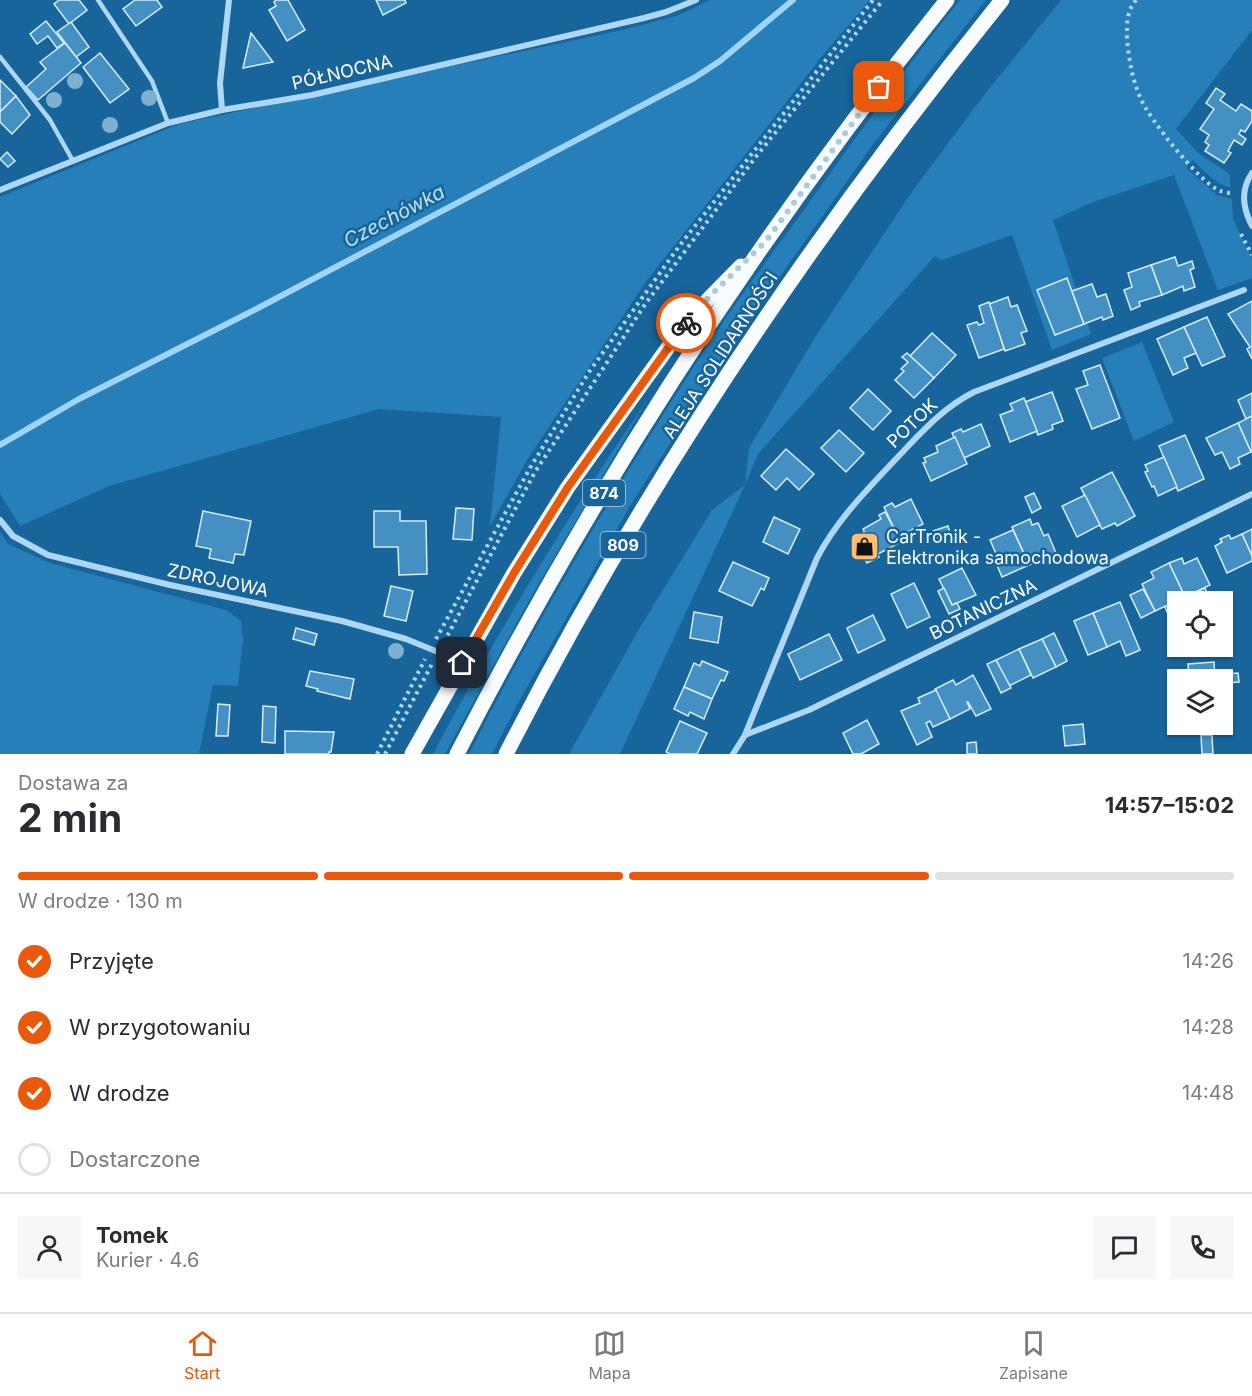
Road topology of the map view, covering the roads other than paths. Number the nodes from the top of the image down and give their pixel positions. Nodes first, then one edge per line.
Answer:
1 (98, 0) edge
2 (229, 0) edge
3 (696, 0) edge
4 (947, 0) edge
5 (1002, 0) edge
6 (0, 57) edge
7 (222, 110) junction
8 (168, 123) junction
9 (73, 161) junction
10 (1252, 173) edge
11 (0, 190) edge
12 (1252, 226) edge
13 (766, 241) junction
14 (1244, 290) dead end
15 (1252, 494) edge
16 (0, 520) edge
17 (438, 652) road end
18 (745, 735) junction
19 (412, 754) edge
20 (457, 754) edge
21 (506, 754) edge
22 (733, 754) edge

1 - 8 lane
2 - 7 street
3 - 7 street, PÓŁNOCNA
4 - 13 main road, ALEJA SOLIDARNOŚCI
5 - 21 main road, ALEJA SOLIDARNOŚCI / 809
6 - 9 lane
7 - 8 street, PÓŁNOCNA
8 - 9 street, PÓŁNOCNA
9 - 11 street, PÓŁNOCNA
10 - 12 street
13 - 19 main road
13 - 20 main road, ALEJA SOLIDARNOŚCI / 874
14 - 18 street, POTOK
15 - 18 street, BOTANICZNA
16 - 17 street, ZDROJOWA
18 - 22 street

